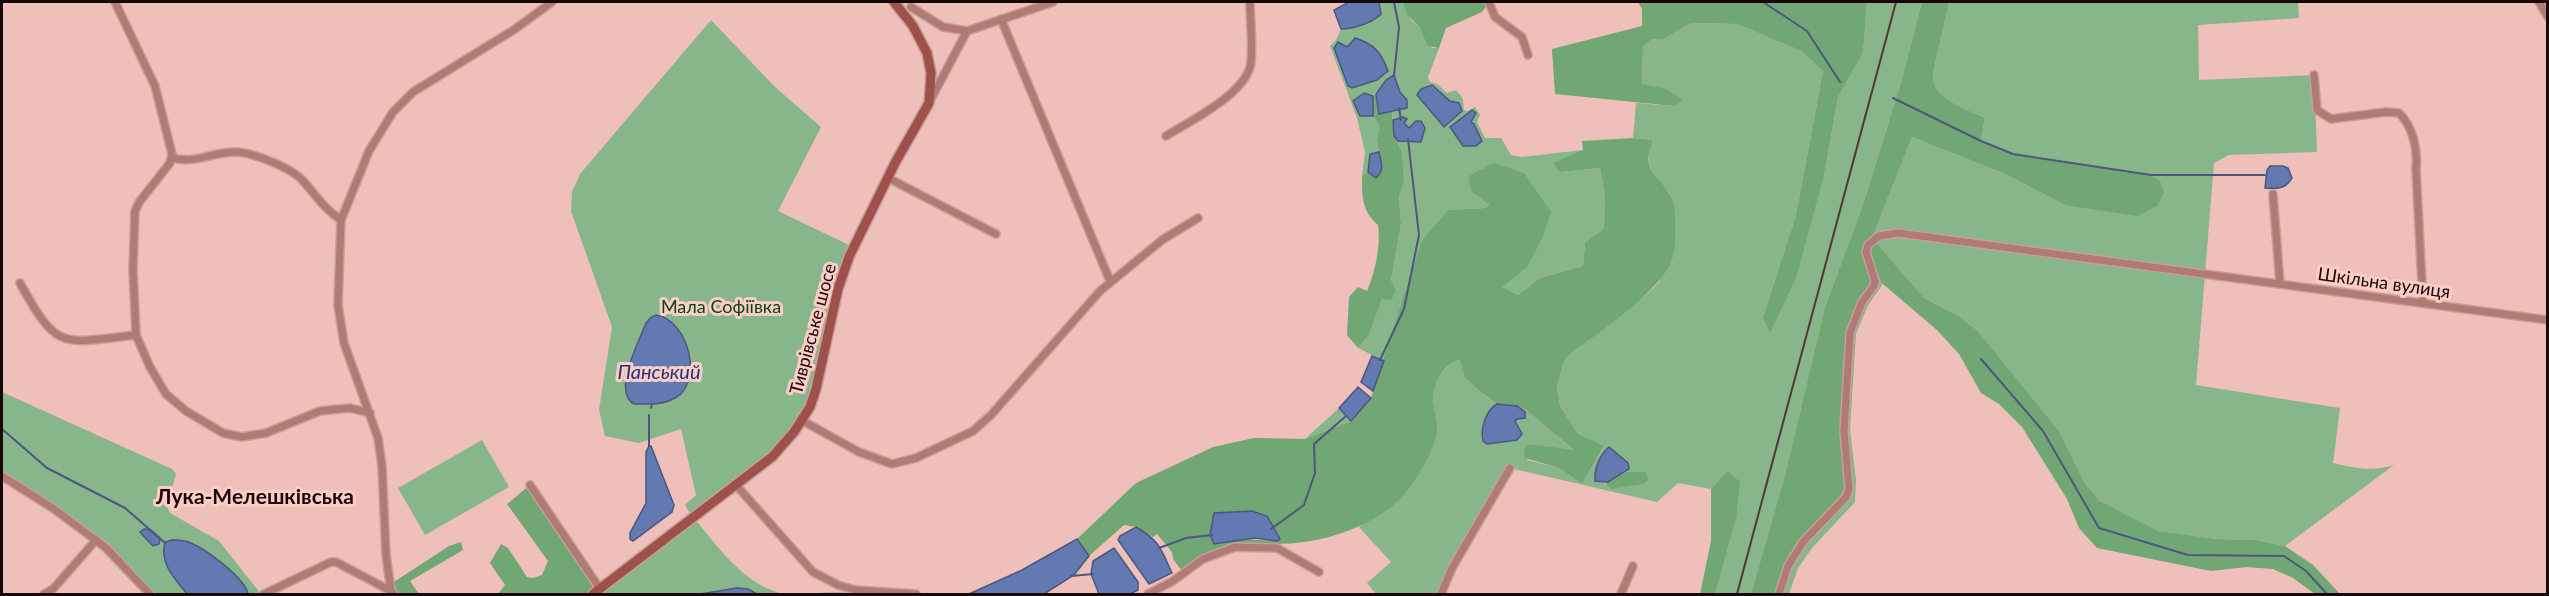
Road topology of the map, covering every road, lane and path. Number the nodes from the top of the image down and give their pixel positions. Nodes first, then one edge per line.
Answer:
1 (115, 2) edge
2 (552, 2) edge
3 (894, 2) edge
4 (1053, 2) edge
5 (1250, 2) edge
6 (1489, 2) edge
7 (2539, 2) edge
8 (911, 7) edge
9 (2547, 17) edge
10 (1000, 19) junction
11 (967, 31) junction
12 (1528, 55) dead end
13 (2313, 75) dead end
14 (929, 103) junction
15 (1166, 136) dead end
16 (172, 158) junction
17 (888, 178) junction
18 (2273, 194) dead end
19 (1198, 218) dead end
20 (341, 220) junction
21 (996, 234) dead end
22 (1110, 281) junction
23 (20, 283) dead end
24 (2280, 284) junction
25 (2423, 303) junction
26 (2547, 320) edge
27 (136, 335) junction
28 (370, 413) junction
29 (802, 421) junction
30 (1510, 468) dead end
31 (2, 476) edge
32 (530, 485) dead end
33 (736, 485) junction
34 (96, 540) junction
35 (1633, 566) dead end
36 (1318, 572) dead end
37 (596, 592) edge
38 (393, 593) edge
39 (44, 594) edge
40 (150, 594) edge
41 (264, 594) edge
42 (916, 594) edge
43 (1148, 594) edge
44 (1441, 594) edge
45 (1621, 594) edge
46 (1779, 594) edge

1 - 16 street
2 - 20 street
3 - 8 main road, Тиврівське шосе
4 - 10 street
5 - 15 street
6 - 12 street
7 - 9 street
8 - 11 street
8 - 14 main road, Тиврівське шосе
10 - 11 street
10 - 22 street
11 - 14 street
13 - 25 street
14 - 17 main road, Тиврівське шосе
16 - 20 street
16 - 27 street
17 - 21 street
17 - 29 main road, Тиврівське шосе
18 - 24 street
19 - 22 street
20 - 28 street
22 - 29 street
23 - 27 street
24 - 25 street, Шкільна вулиця
24 - 46 street, Шкільна вулиця
25 - 26 street, Шкільна вулиця
27 - 28 street
28 - 38 street
29 - 33 main road, Тиврівське шосе
30 - 44 street
31 - 34 street
32 - 37 street
33 - 37 main road, Тиврівське шосе
33 - 42 street
34 - 39 street
34 - 40 street
35 - 45 street
36 - 43 street
38 - 41 street

